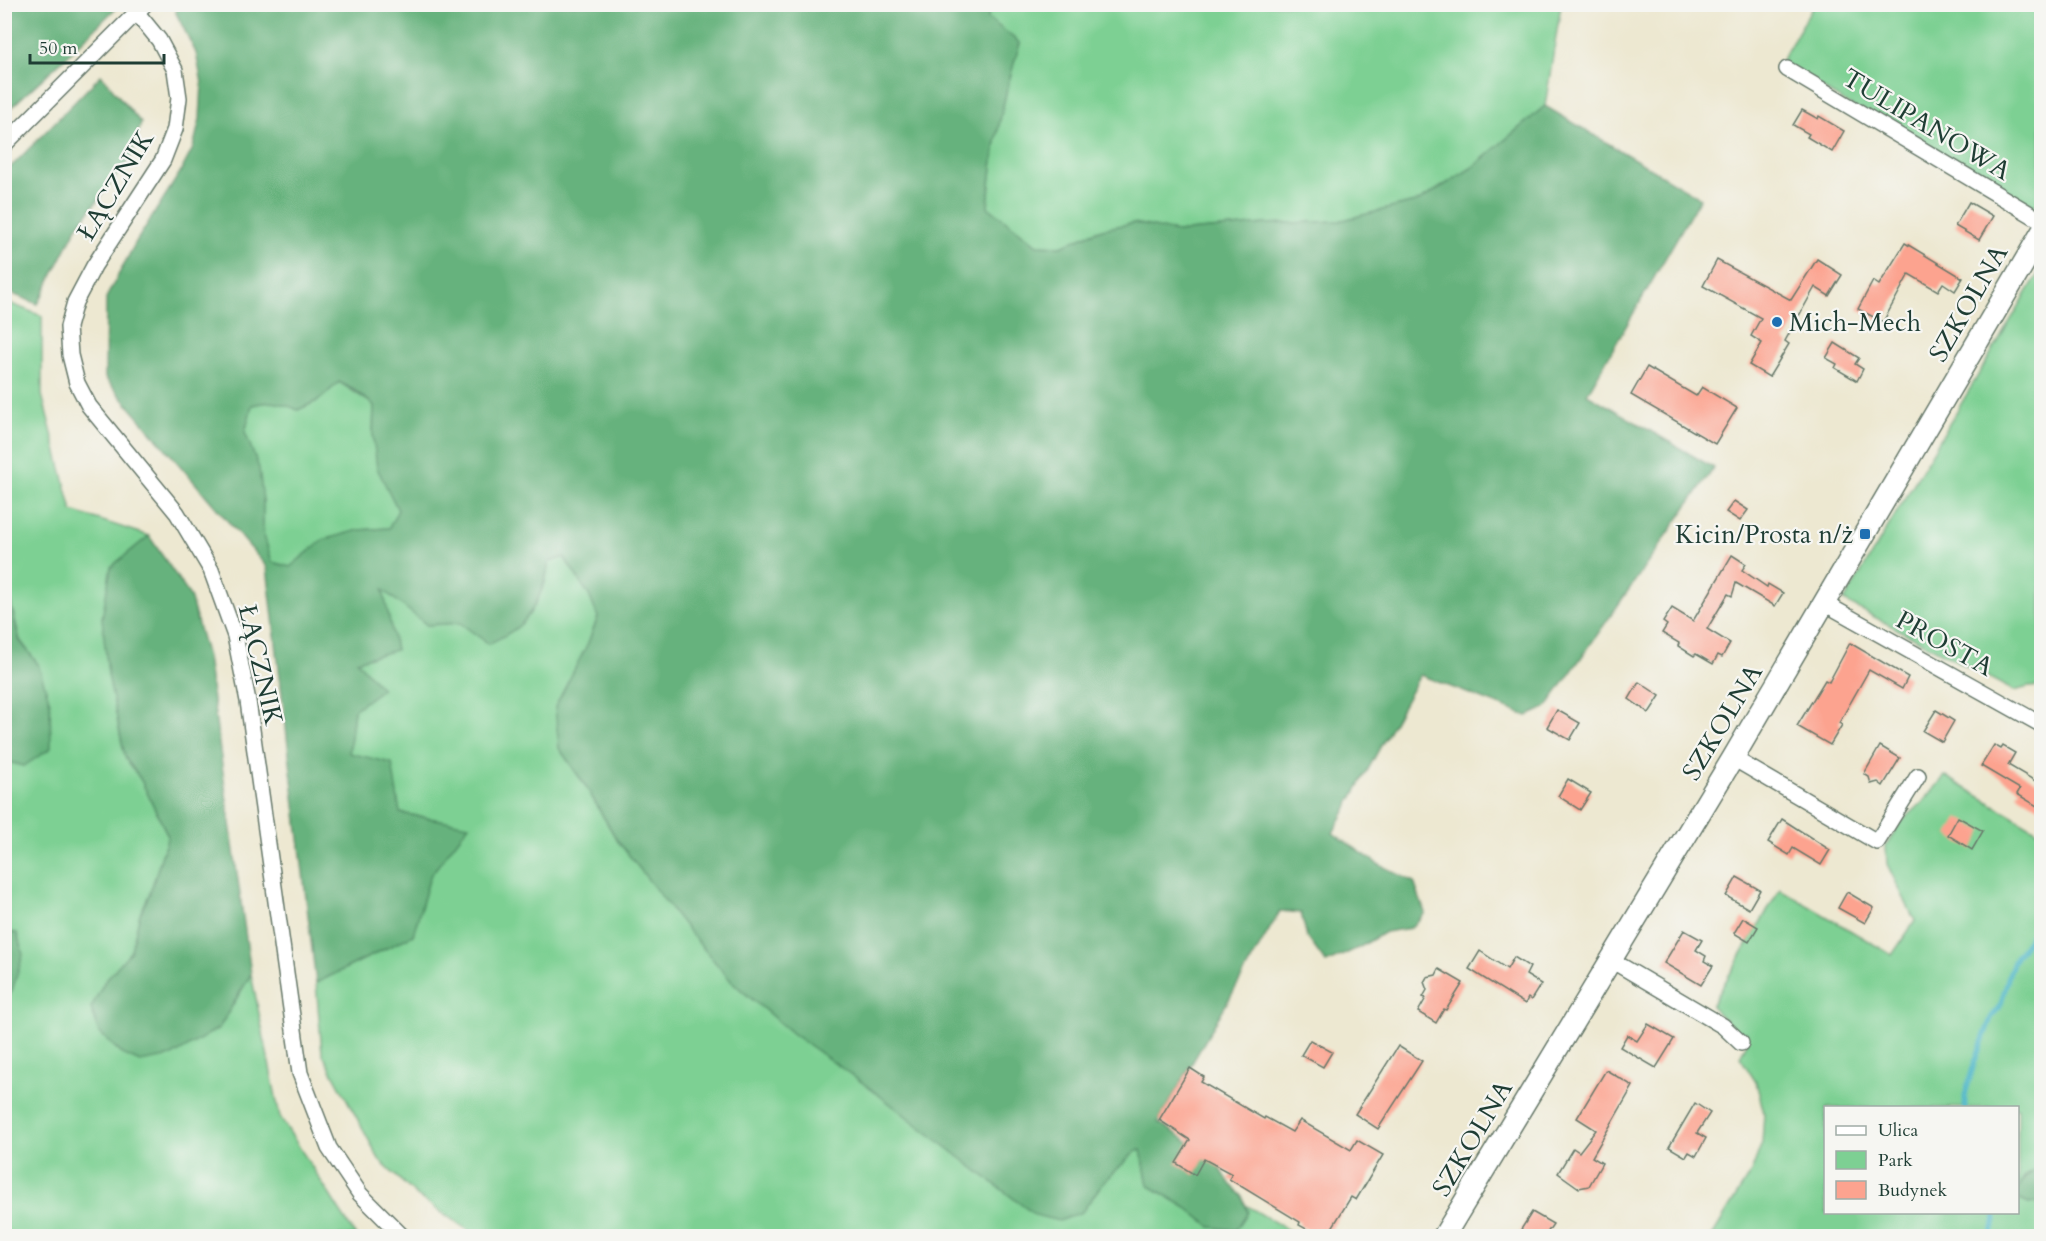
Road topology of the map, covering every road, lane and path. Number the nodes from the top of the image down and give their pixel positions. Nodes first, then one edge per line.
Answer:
1 (141, 9) edge
2 (1787, 69) dead end
3 (4, 145) edge
4 (2042, 221) edge
5 (2042, 232) edge
6 (1824, 603) junction
7 (2042, 725) edge
8 (1733, 758) junction
9 (1918, 776) dead end
10 (1611, 960) junction
11 (1741, 1043) dead end
12 (402, 1236) edge
13 (1444, 1236) edge

1 - 3 street
1 - 12 street, ŁĄCZNIK
2 - 4 street, TULIPANOWA
5 - 6 street, SZKOLNA
6 - 7 street, PROSTA
6 - 8 street, SZKOLNA
8 - 9 street
8 - 10 street, SZKOLNA
10 - 11 street
10 - 13 street, SZKOLNA

